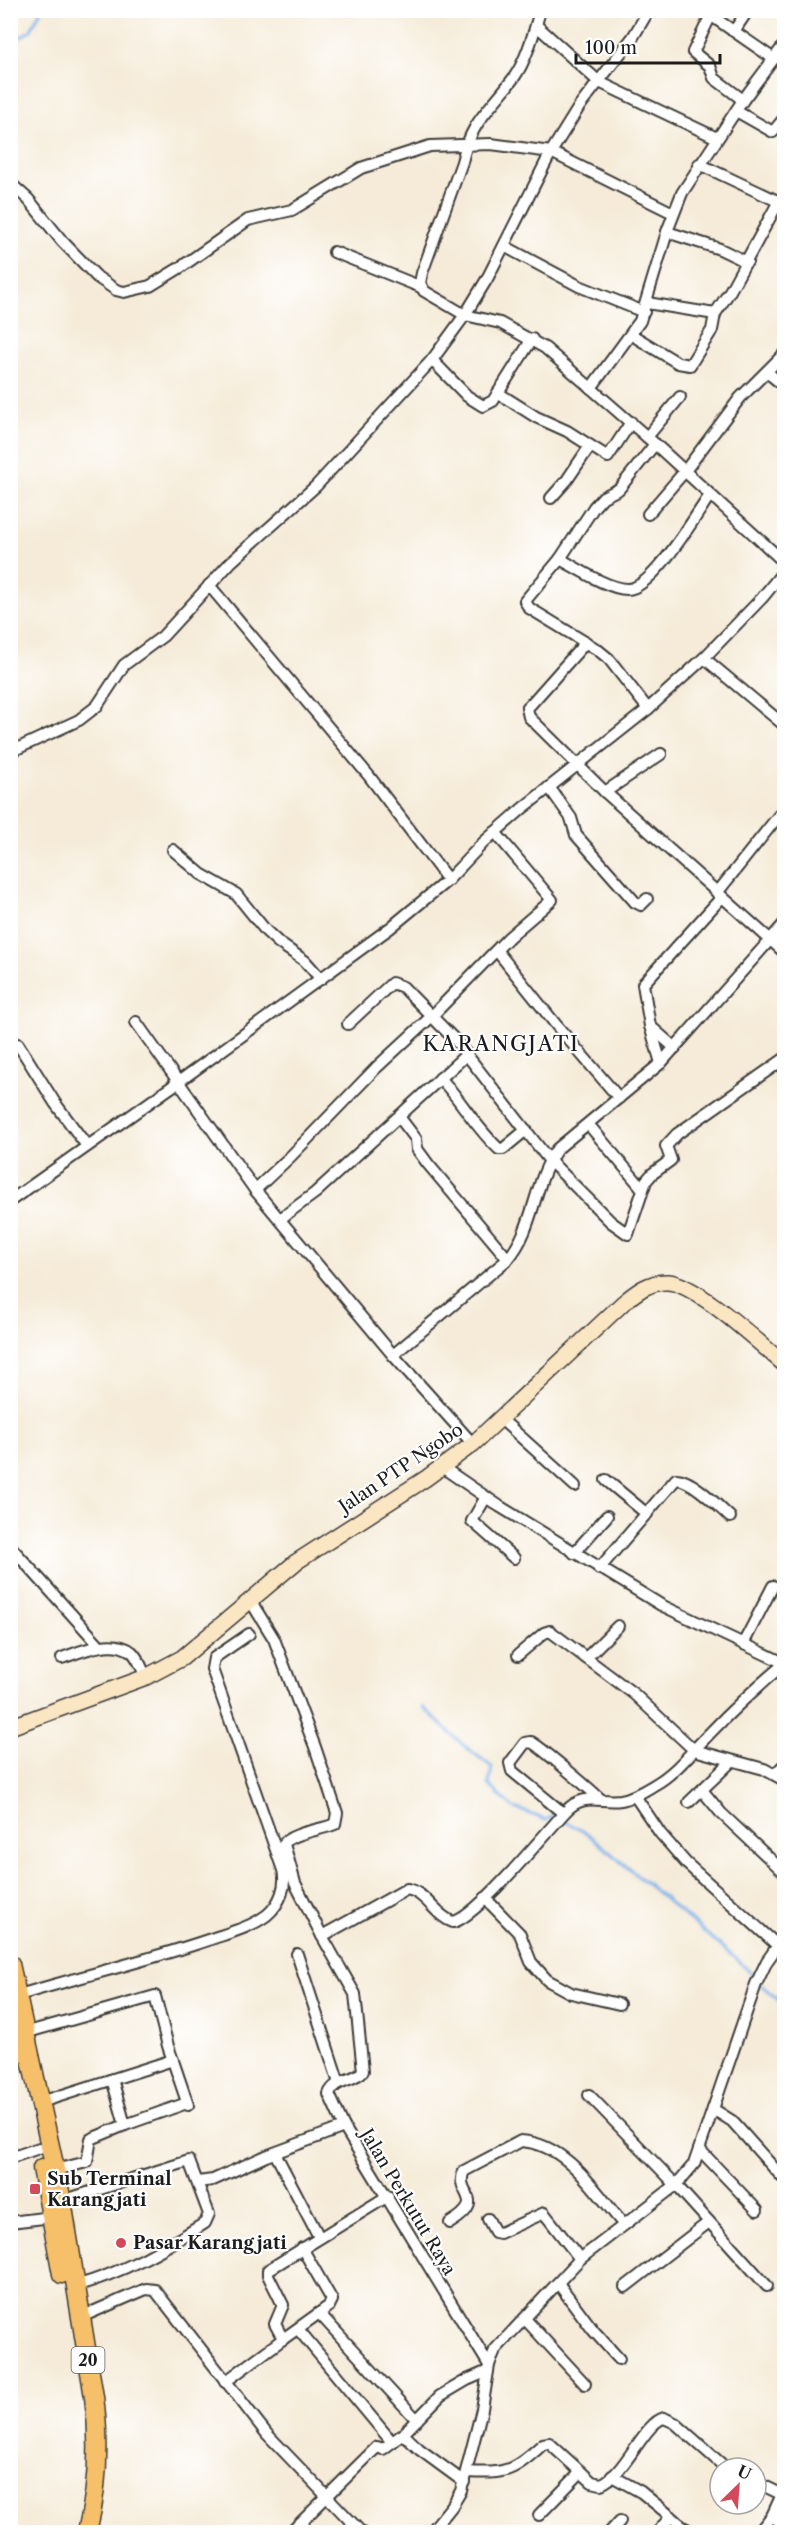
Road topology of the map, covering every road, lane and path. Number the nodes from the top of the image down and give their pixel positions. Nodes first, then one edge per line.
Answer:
1 (540, 10) edge
2 (649, 10) edge
3 (748, 10) edge
4 (707, 13) edge
5 (536, 25) junction
6 (734, 31) junction
7 (784, 45) edge
8 (774, 59) junction
9 (599, 82) junction
10 (743, 100) junction
11 (736, 111) junction
12 (784, 122) edge
13 (717, 138) junction
14 (466, 144) junction
15 (551, 152) junction
16 (699, 164) junction
17 (10, 183) edge
18 (782, 203) edge
19 (673, 213) junction
20 (667, 232) junction
21 (504, 246) junction
22 (334, 252) dead end
23 (747, 262) junction
24 (421, 287) junction
25 (645, 308) junction
26 (715, 314) junction
27 (465, 315) junction
28 (632, 335) junction
29 (532, 339) junction
30 (784, 354) edge
31 (432, 360) junction
32 (767, 372) junction
33 (784, 386) edge
34 (591, 388) junction
35 (498, 393) junction
36 (680, 397) dead end
37 (631, 423) junction
38 (651, 440) junction
39 (590, 446) junction
40 (685, 471) junction
41 (710, 495) junction
42 (550, 498) dead end
43 (648, 514) dead end
44 (560, 559) junction
45 (784, 562) edge
46 (784, 571) edge
47 (209, 585) junction
48 (586, 642) junction
49 (704, 658) junction
50 (648, 709) junction
51 (784, 725) edge
52 (10, 752) edge
53 (661, 754) dead end
54 (578, 766) junction
55 (549, 787) junction
56 (605, 792) junction
57 (784, 809) edge
58 (495, 832) junction
59 (173, 850) dead end
60 (448, 880) junction
61 (720, 895) junction
62 (647, 899) dead end
63 (784, 924) edge
64 (769, 939) junction
65 (497, 951) junction
66 (784, 952) edge
67 (321, 978) junction
68 (432, 1016) junction
69 (136, 1022) dead end
70 (348, 1024) dead end
71 (650, 1026) junction
72 (18, 1044) dead end
73 (675, 1048) junction
74 (467, 1054) junction
75 (784, 1059) edge
76 (661, 1063) junction
77 (440, 1078) junction
78 (177, 1083) junction
79 (619, 1098) junction
80 (400, 1118) junction
81 (588, 1124) junction
82 (526, 1131) junction
83 (87, 1146) junction
84 (549, 1160) junction
85 (642, 1188) junction
86 (255, 1190) junction
87 (10, 1201) edge
88 (280, 1219) junction
89 (508, 1259) junction
90 (393, 1355) junction
91 (784, 1364) edge
92 (501, 1419) junction
93 (473, 1444) junction
94 (442, 1467) junction
95 (606, 1480) dead end
96 (575, 1486) dead end
97 (486, 1497) junction
98 (647, 1514) junction
99 (607, 1516) dead end
100 (730, 1517) dead end
101 (10, 1546) edge
102 (574, 1553) junction
103 (514, 1558) dead end
104 (599, 1569) junction
105 (773, 1586) dead end
106 (250, 1600) junction
107 (618, 1626) dead end
108 (249, 1634) dead end
109 (743, 1644) junction
110 (100, 1646) junction
111 (518, 1655) dead end
112 (62, 1658) dead end
113 (586, 1658) junction
114 (784, 1663) edge
115 (147, 1677) junction
116 (10, 1727) edge
117 (694, 1750) junction
118 (732, 1761) junction
119 (784, 1765) edge
120 (780, 1777) edge
121 (702, 1790) junction
122 (635, 1796) junction
123 (600, 1799) junction
124 (689, 1802) dead end
125 (563, 1814) junction
126 (784, 1872) edge
127 (485, 1898) junction
128 (322, 1936) junction
129 (781, 1941) edge
130 (297, 1954) dead end
131 (10, 1964) edge
132 (19, 1995) junction
133 (619, 2004) dead end
134 (17, 2029) edge
135 (173, 2060) junction
136 (112, 2079) junction
137 (339, 2083) junction
138 (589, 2095) dead end
139 (41, 2102) junction
140 (713, 2109) junction
141 (125, 2125) junction
142 (344, 2127) junction
143 (39, 2148) junction
144 (700, 2150) junction
145 (275, 2153) junction
146 (10, 2158) edge
147 (55, 2170) junction
148 (782, 2177) dead end
149 (198, 2181) junction
150 (676, 2186) junction
151 (388, 2196) junction
152 (57, 2209) junction
153 (757, 2210) dead end
154 (488, 2219) dead end
155 (10, 2222) edge
156 (709, 2222) junction
157 (450, 2223) dead end
158 (624, 2225) junction
159 (319, 2237) junction
160 (302, 2248) junction
161 (580, 2259) junction
162 (558, 2283) junction
163 (75, 2286) junction
164 (767, 2286) dead end
165 (625, 2287) dead end
166 (319, 2313) junction
167 (81, 2317) junction
168 (526, 2320) junction
169 (298, 2329) junction
170 (283, 2339) junction
171 (619, 2359) dead end
172 (488, 2368) junction
173 (225, 2382) junction
174 (585, 2384) dead end
175 (417, 2420) junction
176 (403, 2434) junction
177 (392, 2442) junction
178 (712, 2456) edge
179 (581, 2472) junction
180 (612, 2476) junction
181 (465, 2477) junction
182 (768, 2487) edge
183 (784, 2493) edge
184 (327, 2499) junction
185 (539, 2515) dead end
186 (671, 2516) junction
187 (772, 2516) junction
188 (620, 2521) dead end
189 (784, 2525) edge
190 (75, 2532) edge
191 (87, 2532) edge
192 (291, 2532) edge
193 (361, 2532) edge
194 (431, 2532) edge
195 (610, 2532) edge
196 (658, 2532) edge
197 (690, 2532) edge
198 (759, 2532) edge

1 - 5 street
2 - 9 street
3 - 6 street
4 - 6 street
4 - 10 street
5 - 9 street
5 - 14 street
6 - 8 street
7 - 8 street
8 - 10 street
9 - 13 street
9 - 15 street
10 - 11 street
11 - 12 street
11 - 13 street
13 - 16 street
14 - 15 street
14 - 17 street
14 - 24 street
15 - 19 street
15 - 21 street
16 - 18 street
16 - 19 street
18 - 23 street
19 - 20 street
20 - 23 street
20 - 25 street
21 - 25 street
21 - 27 street
22 - 24 street
23 - 26 street
24 - 27 street
25 - 26 street
25 - 28 street
26 - 28 street
27 - 29 street
27 - 31 street
28 - 34 street
29 - 34 street
29 - 35 street
30 - 32 street
31 - 35 street
31 - 47 street
32 - 33 street
32 - 40 street
34 - 37 street
35 - 39 street
36 - 38 street
37 - 38 street
37 - 39 street
38 - 40 street
38 - 44 street
39 - 42 street
40 - 41 street
40 - 43 street
41 - 44 street
41 - 45 street
44 - 48 street
46 - 49 street
47 - 52 street
47 - 60 street
48 - 50 street
48 - 54 street
49 - 50 street
49 - 51 street
50 - 54 street
53 - 56 street
54 - 55 street
54 - 56 street
55 - 58 street
55 - 62 street
56 - 61 street
57 - 61 street
58 - 60 street
58 - 65 street
59 - 67 street
60 - 67 street
61 - 64 street
61 - 71 street
63 - 64 street
64 - 66 street
64 - 73 street
65 - 68 street
65 - 79 street
67 - 78 street
68 - 70 street
68 - 74 street
68 - 86 street
69 - 78 street
71 - 73 street
71 - 76 street
72 - 83 street
73 - 76 street
74 - 77 street
74 - 82 street
75 - 85 street
76 - 79 street
77 - 80 street
77 - 82 street
78 - 83 street
78 - 86 street
79 - 81 street
80 - 88 street
80 - 89 street
81 - 84 street
81 - 85 street
82 - 84 street
83 - 87 street
84 - 85 street
84 - 89 street
86 - 88 street
88 - 90 street
89 - 90 street
90 - 93 street
91 - 92 main road, Jalan PTP Ngobo
92 - 93 main road, Jalan PTP Ngobo
92 - 96 street
93 - 94 main road, Jalan PTP Ngobo
94 - 97 street
94 - 106 main road, Jalan PTP Ngobo
95 - 98 street
97 - 102 street
97 - 103 street
98 - 100 street
98 - 104 street
99 - 102 street
101 - 110 street
102 - 104 street
104 - 109 street
105 - 109 street
106 - 115 main road, Jalan PTP Ngobo
106 - 128 street
107 - 113 street
108 - 132 street
109 - 114 street
110 - 112 street
110 - 115 street
111 - 113 street
113 - 117 street
114 - 117 street
115 - 116 main road, Jalan PTP Ngobo
117 - 118 street
117 - 122 street
118 - 120 street
118 - 121 street
119 - 120 street
121 - 124 street
121 - 126 street
122 - 123 street
122 - 129 street
123 - 125 street
123 - 125 street
125 - 127 street
127 - 128 street
127 - 133 street
128 - 137 street
129 - 140 street
130 - 137 street
131 - 132 highway, 20
132 - 134 highway, 20
134 - 135 street
134 - 139 highway, 20
134 - 143 highway, 20
135 - 136 street
135 - 141 street
136 - 139 street
136 - 141 street
137 - 142 street
138 - 150 street
139 - 147 highway, 20
140 - 144 street
140 - 148 street
141 - 147 street
142 - 145 street, Jalan Perkutut Raya
142 - 151 street, Jalan Perkutut Raya
143 - 146 street
143 - 152 highway, 20
144 - 150 street
144 - 153 street
145 - 149 street, Jalan Perkutut Raya
145 - 159 street
147 - 152 highway, 20
149 - 152 street
149 - 163 street
150 - 156 street
150 - 158 street
151 - 159 street
151 - 172 street, Jalan Perkutut Raya
152 - 155 street
152 - 163 highway, 20
152 - 190 highway, 20
154 - 161 street
156 - 164 street
156 - 165 street
157 - 158 street
158 - 161 street
159 - 160 street
160 - 166 street
160 - 170 street
161 - 162 street
162 - 168 street
162 - 171 street
163 - 167 highway, 20
166 - 169 street
166 - 175 street
167 - 173 street
167 - 191 highway, 20
168 - 172 street
168 - 174 street
169 - 170 street
169 - 177 street
170 - 173 street
172 - 175 street
172 - 181 street
173 - 184 street
175 - 176 street
176 - 177 street
176 - 181 street
177 - 184 street
178 - 180 street
179 - 180 street
179 - 181 street
179 - 185 street
180 - 186 street
181 - 194 street
182 - 183 street
183 - 187 street
184 - 192 street
184 - 193 street
186 - 196 street
186 - 197 street
187 - 189 street
187 - 198 street
188 - 195 street

